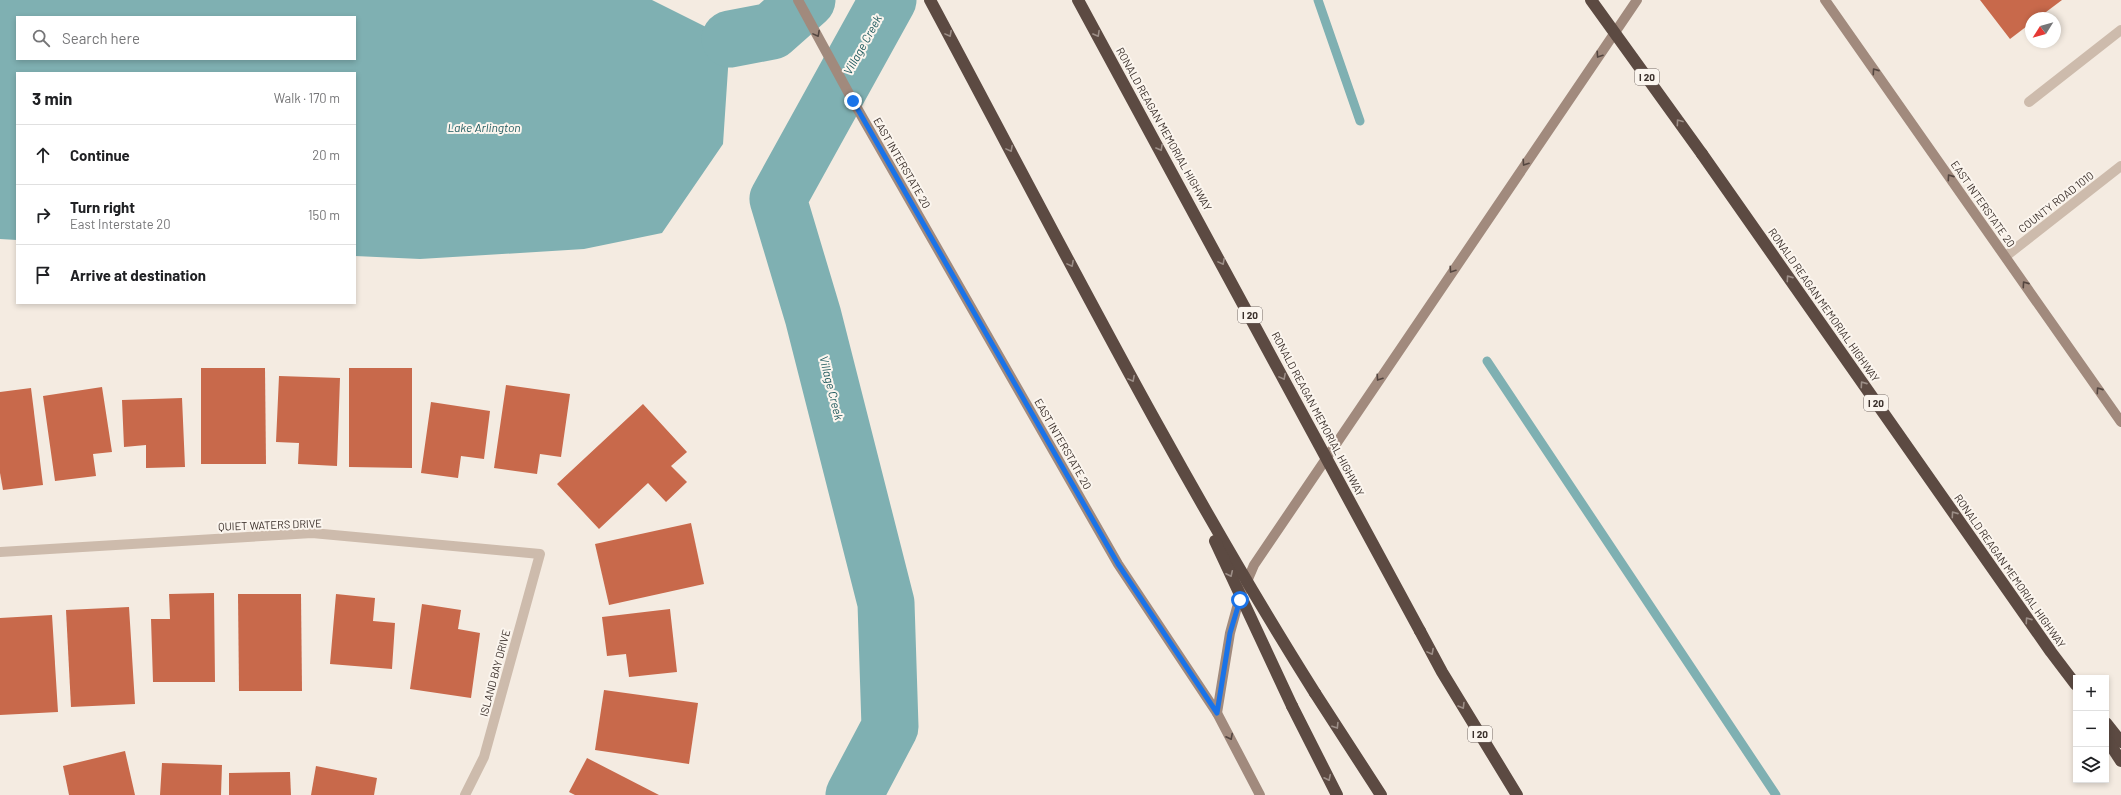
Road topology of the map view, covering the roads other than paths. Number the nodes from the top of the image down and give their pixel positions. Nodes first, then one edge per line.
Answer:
1 (798, 0) edge
2 (930, 0) edge
3 (1078, 0) edge
4 (1591, 0) edge
5 (1637, 0) edge
6 (1825, 0) edge
7 (2121, 30) edge
8 (2029, 102) dead end
9 (2121, 166) edge
10 (2006, 256) junction
11 (2121, 422) edge
12 (1178, 462) junction
13 (0, 552) edge
14 (540, 554) joint
15 (2051, 652) junction
16 (2073, 681) edge
17 (2073, 687) edge
18 (1217, 713) junction
19 (2109, 727) edge
20 (2121, 742) edge
21 (2109, 743) edge
22 (2121, 761) edge
23 (466, 795) edge
24 (1260, 795) edge
25 (1337, 795) edge
26 (1381, 795) edge
27 (1517, 795) edge

1 -> 18 main road, EAST INTERSTATE 20
2 -> 12 highway, bridge
3 -> 27 highway, RONALD REAGAN MEMORIAL HIGHWAY / I 20, bridge
15 -> 4 highway, RONALD REAGAN MEMORIAL HIGHWAY / I 20, bridge
5 -> 18 main road
10 -> 6 main road, EAST INTERSTATE 20
7 - 8 street
9 - 10 street, COUNTY ROAD 1010
11 -> 10 main road, EAST INTERSTATE 20
12 -> 25 highway, bridge
12 -> 26 highway, bridge
13 - 14 street, QUIET WATERS DRIVE
14 - 23 street, ISLAND BAY DRIVE
15 - 16 highway, RONALD REAGAN MEMORIAL HIGHWAY / I 20
15 - 17 highway
18 -> 24 main road, EAST INTERSTATE 20
19 - 20 highway
21 - 22 highway

